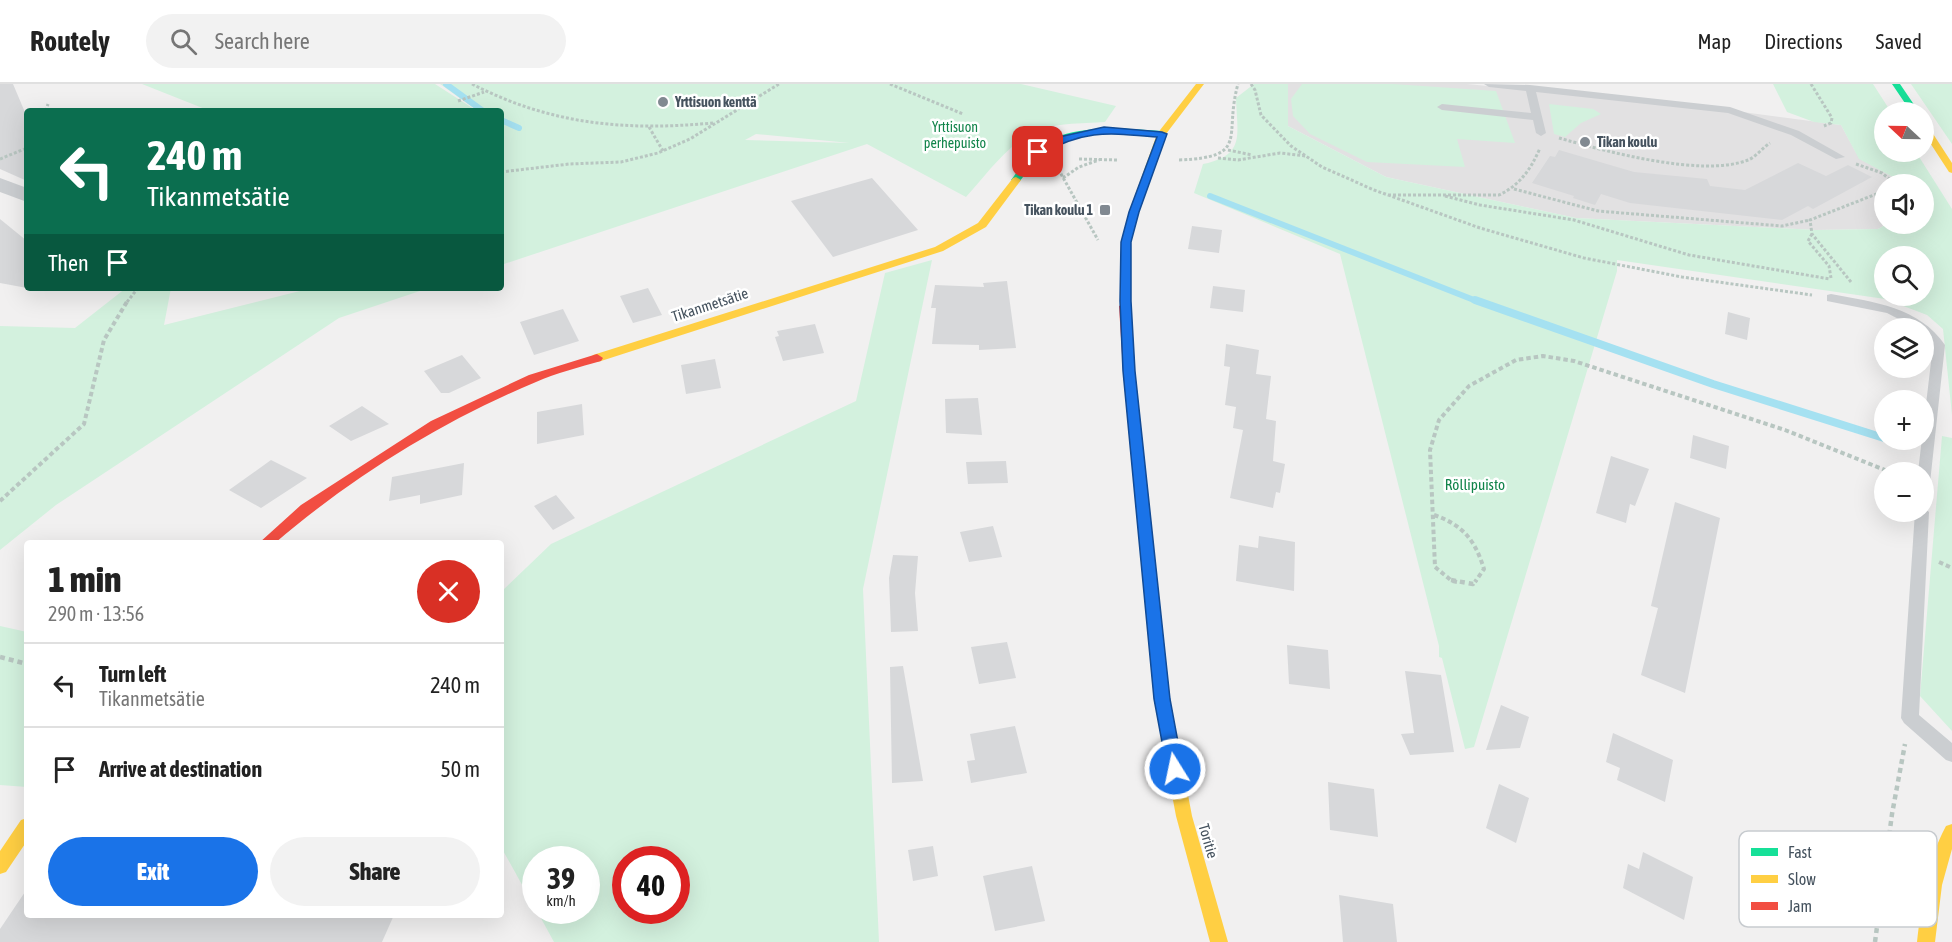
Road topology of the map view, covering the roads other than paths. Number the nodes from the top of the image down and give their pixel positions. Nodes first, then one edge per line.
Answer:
1 (1200, 84) edge
2 (1489, 84) edge
3 (1896, 84) edge
4 (1530, 88) junction
5 (1908, 102) edge
6 (1442, 107) dead end
7 (1537, 117) junction
8 (1541, 133) road end
9 (1162, 134) junction
10 (1934, 142) edge
11 (1840, 158) road end
12 (1952, 170) edge
13 (0, 184) edge
14 (24, 195) edge
15 (1831, 298) road end
16 (1927, 462) edge
17 (1921, 522) edge
18 (270, 540) edge
19 (1952, 754) edge
20 (24, 830) edge
21 (1952, 832) edge
22 (0, 866) edge
23 (1937, 870) edge
24 (1928, 927) edge
25 (1219, 942) edge
26 (1926, 942) edge

1 - 9 street, Toritie
2 - 4 lane
3 - 5 street
4 - 7 lane
4 - 11 lane
6 - 7 lane
7 - 8 lane
9 - 18 street, Tikanmetsätie
9 - 25 street, Toritie
10 - 12 street
13 - 14 street
15 - 16 lane
17 - 19 lane
20 - 22 street
21 - 23 street
24 - 26 street

